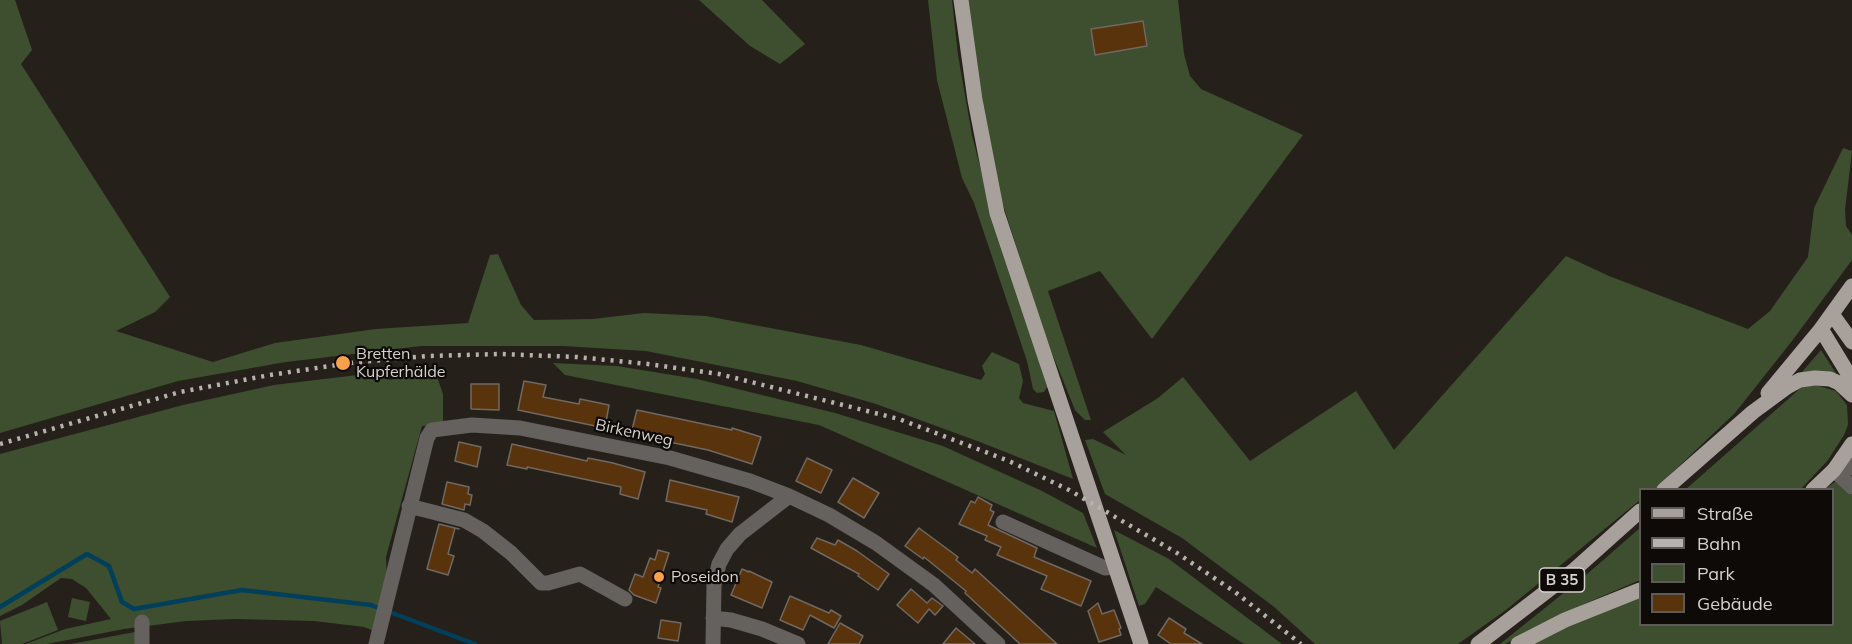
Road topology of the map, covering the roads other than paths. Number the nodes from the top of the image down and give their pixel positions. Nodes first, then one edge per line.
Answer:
1 (961, 0) edge
2 (1852, 286) edge
3 (1832, 314) junction
4 (1821, 329) junction
5 (1852, 342) edge
6 (1852, 380) edge
7 (1852, 395) edge
8 (1753, 412) junction
9 (1852, 444) edge
10 (1844, 473) edge
11 (1665, 488) edge
12 (1815, 488) edge
13 (789, 496) junction
14 (409, 506) junction
15 (1639, 513) edge
16 (1004, 522) dead end
17 (1113, 562) junction
18 (1639, 591) edge
19 (625, 599) dead end
20 (713, 618) junction
21 (142, 622) dead end
22 (142, 644) edge
23 (376, 644) edge
24 (713, 644) edge
25 (798, 644) edge
26 (998, 644) edge
27 (1141, 644) edge
28 (1478, 644) edge
29 (1518, 644) edge

1 - 17 main road
2 - 3 main road
3 - 4 main road
3 - 5 main road
4 - 6 main road
4 - 8 main road
7 - 8 main road
8 - 11 main road
9 - 10 main road
10 - 12 main road
13 - 14 street, Birkenweg
13 - 20 street
13 - 26 street, Birkenweg
14 - 19 street
14 - 23 street, Birkenweg
15 - 28 main road, B 35
16 - 17 street
17 - 27 main road
18 - 29 main road
20 - 24 street
20 - 25 street
21 - 22 street

